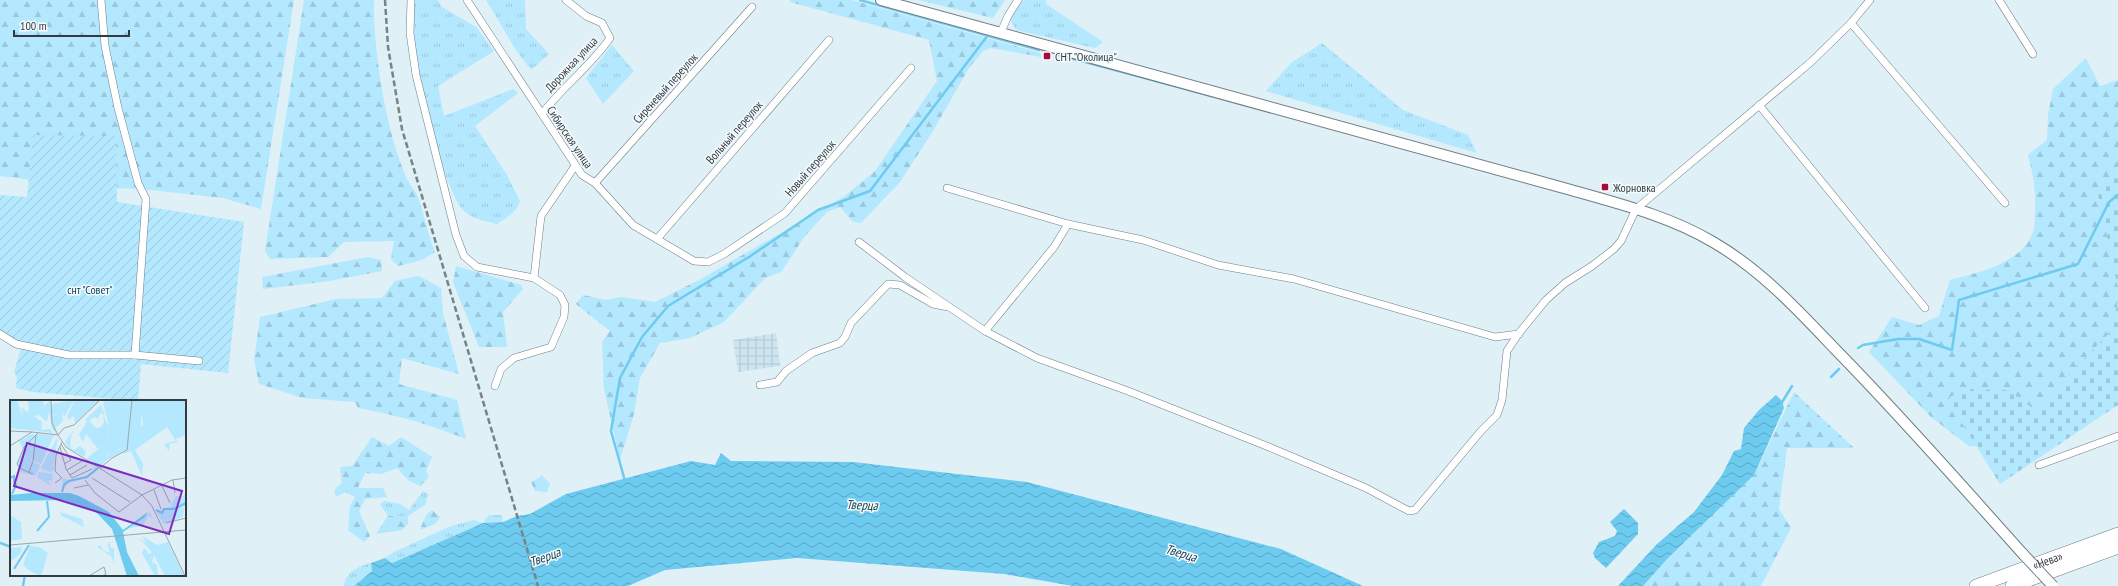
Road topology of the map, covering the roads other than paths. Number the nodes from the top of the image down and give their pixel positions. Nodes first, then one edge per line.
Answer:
1 (101, 0) edge
2 (411, 0) edge
3 (467, 0) edge
4 (566, 0) edge
5 (881, 0) edge
6 (1018, 0) edge
7 (1870, 0) edge
8 (1999, 0) edge
9 (752, 7) dead end
10 (1851, 23) junction
11 (1001, 32) junction
12 (829, 40) dead end
13 (2033, 54) dead end
14 (911, 68) dead end
15 (1759, 105) junction
16 (542, 114) junction
17 (575, 166) junction
18 (595, 183) junction
19 (947, 188) dead end
20 (2006, 203) dead end
21 (1636, 209) junction
22 (1068, 224) junction
23 (656, 239) junction
24 (859, 242) dead end
25 (708, 262) joint
26 (534, 278) junction
27 (951, 307) junction
28 (1925, 308) dead end
29 (985, 331) junction
30 (0, 334) edge
31 (1519, 334) junction
32 (135, 355) junction
33 (199, 361) dead end
34 (760, 385) dead end
35 (495, 386) dead end
36 (2118, 436) edge
37 (2039, 465) dead end
38 (2118, 534) edge
39 (2118, 547) edge
40 (1976, 586) edge
41 (2012, 586) edge
42 (2053, 586) edge

1 - 32 street
2 - 26 street
3 - 16 street, Сибирская улица
4 - 16 street, Дорожная улица
5 - 11 main road
6 - 11 street
7 - 10 street
8 - 13 street
9 - 18 street, Сиреневый переулок
10 - 15 street
10 - 20 street
11 - 21 main road
12 - 23 street, Вольный переулок
14 - 25 street, Новый переулок
15 - 21 street
15 - 28 street
16 - 17 street, Сибирская улица
17 - 18 street, Сибирская улица
17 - 26 street
18 - 23 street, Сибирская улица
19 - 22 street
21 - 31 street
21 - 42 main road, bridge
22 - 29 street
22 - 31 street
23 - 25 street, Сибирская улица
24 - 27 street
26 - 35 street
27 - 29 street
27 - 34 street
29 - 31 street
30 - 32 street
32 - 33 street
36 - 37 street
38 - 40 highway, «Нева»
39 - 41 highway, «Нева»

